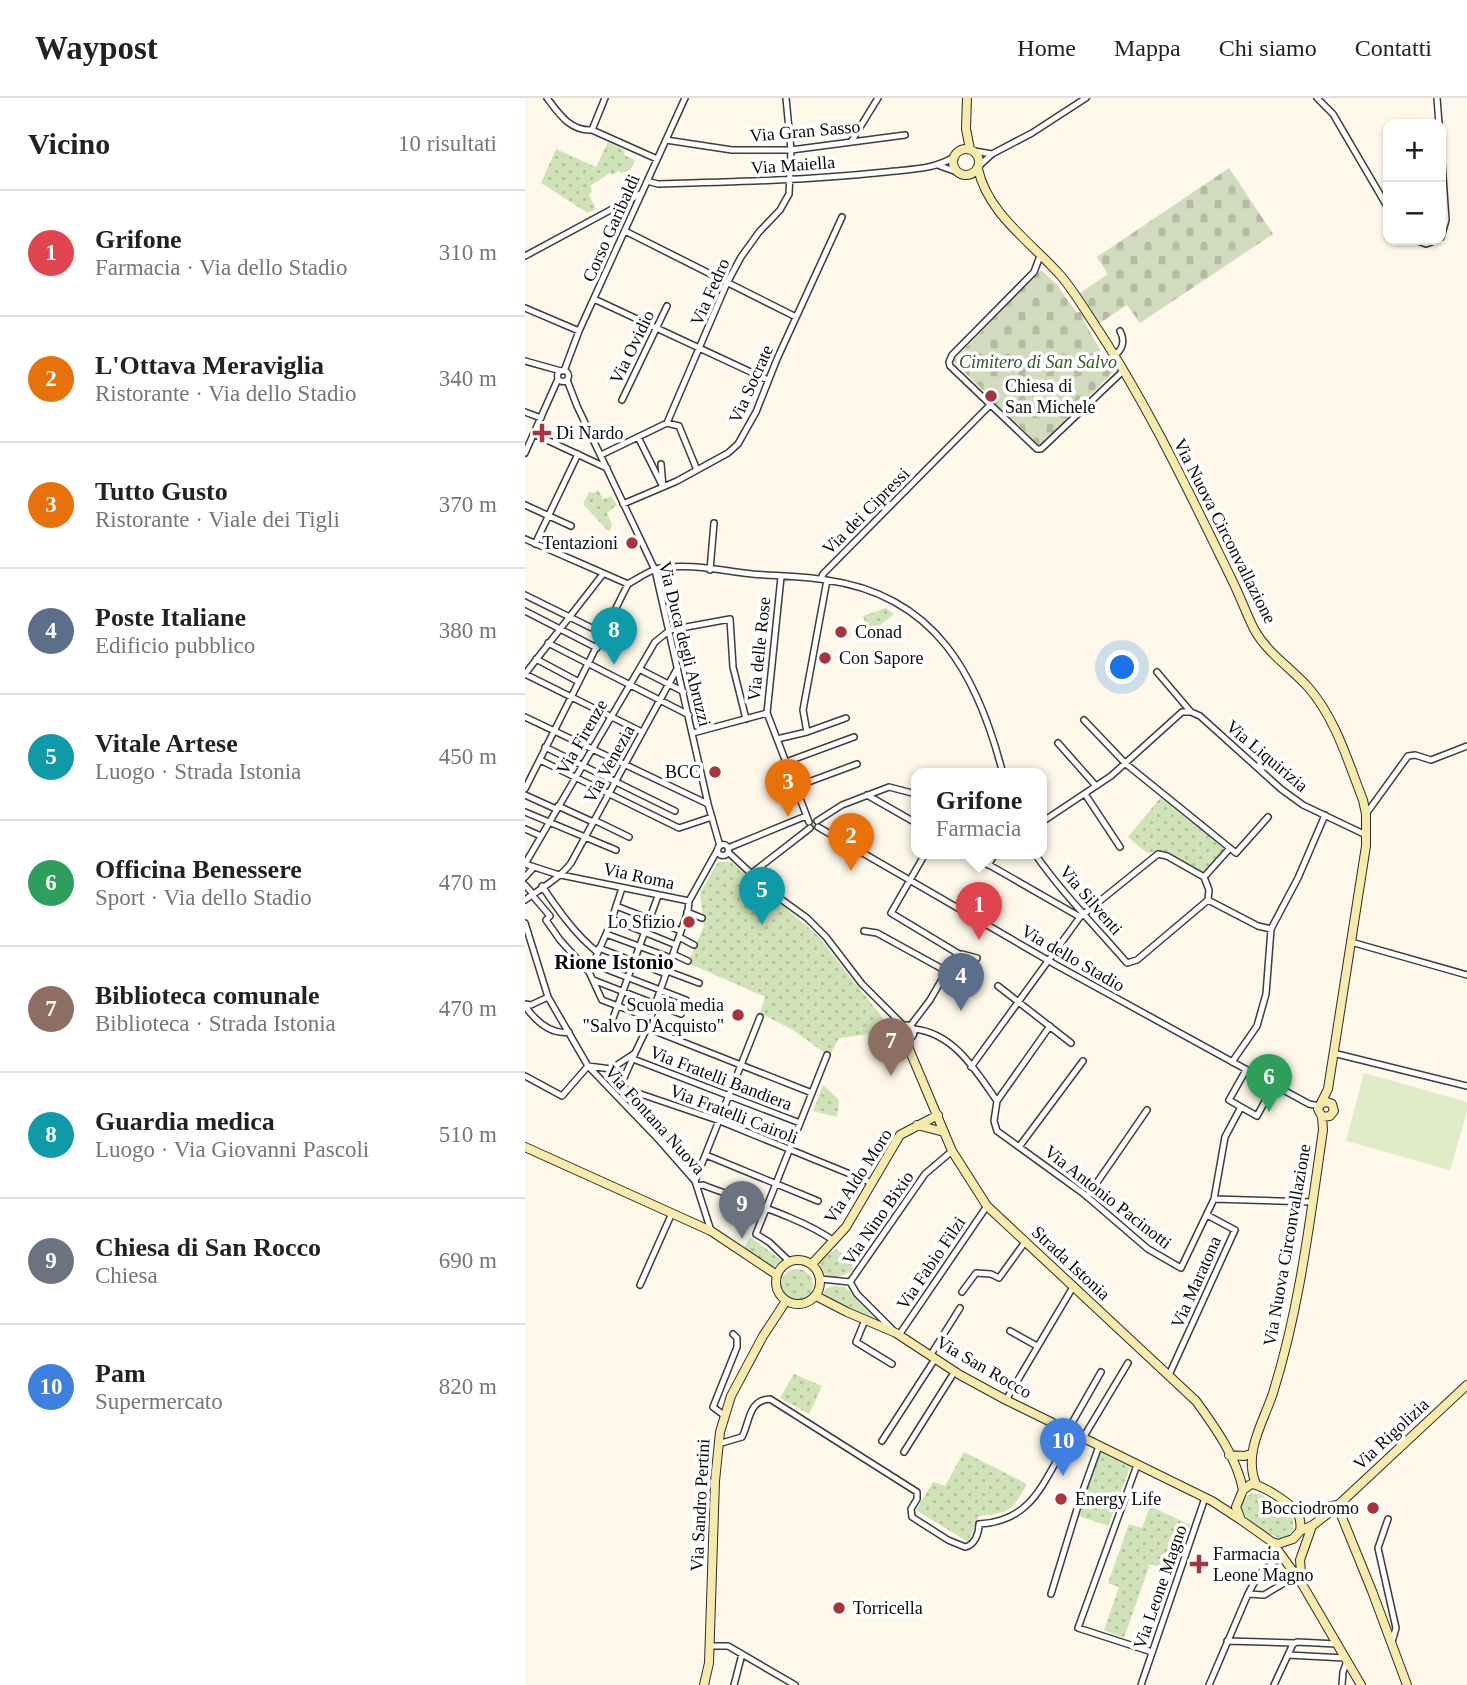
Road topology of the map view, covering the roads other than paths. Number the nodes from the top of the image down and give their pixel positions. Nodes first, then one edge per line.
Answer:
1 (547, 98) edge
2 (605, 98) edge
3 (786, 98) edge
4 (878, 98) edge
5 (967, 98) edge
6 (1086, 98) edge
7 (1317, 98) edge
8 (1437, 98) edge
9 (683, 99) edge
10 (1439, 119) edge
11 (966, 129) junction
12 (592, 130) junction
13 (905, 135) dead end
14 (666, 140) junction
15 (851, 142) junction
16 (791, 150) junction
17 (972, 150) junction
18 (956, 154) junction
19 (992, 154) junction
20 (657, 159) junction
21 (940, 166) junction
22 (978, 168) junction
23 (960, 174) junction
24 (791, 180) junction
25 (647, 181) junction
26 (982, 188) junction
27 (642, 193) junction
28 (1383, 199) edge
29 (842, 217) dead end
30 (625, 231) junction
31 (525, 256) edge
32 (1040, 256) junction
33 (727, 283) junction
34 (594, 299) junction
35 (667, 306) dead end
36 (525, 308) edge
37 (796, 317) junction
38 (656, 329) junction
39 (579, 331) junction
40 (1120, 331) dead end
41 (700, 348) junction
42 (1115, 355) junction
43 (525, 361) edge
44 (563, 371) junction
45 (1123, 371) junction
46 (558, 379) junction
47 (567, 380) junction
48 (768, 380) junction
49 (622, 400) dead end
50 (990, 405) junction
51 (525, 412) edge
52 (541, 418) junction
53 (667, 424) junction
54 (534, 434) junction
55 (638, 437) junction
56 (525, 453) edge
57 (578, 454) junction
58 (601, 455) junction
59 (661, 464) dead end
60 (607, 468) junction
61 (697, 470) junction
62 (663, 487) junction
63 (624, 504) junction
64 (525, 505) edge
65 (548, 515) junction
66 (713, 523) dead end
67 (571, 526) dead end
68 (525, 539) edge
69 (535, 544) junction
70 (655, 569) junction
71 (710, 570) junction
72 (603, 574) junction
73 (781, 577) junction
74 (824, 579) junction
75 (628, 584) junction
76 (525, 594) edge
77 (525, 611) edge
78 (568, 616) junction
79 (559, 629) junction
80 (670, 629) junction
81 (604, 634) junction
82 (548, 643) junction
83 (597, 648) junction
84 (536, 659) junction
85 (589, 663) junction
86 (678, 667) junction
87 (639, 669) junction
88 (1157, 672) dead end
89 (525, 674) edge
90 (579, 682) junction
91 (629, 684) junction
92 (669, 684) junction
93 (684, 692) junction
94 (572, 696) junction
95 (660, 700) junction
96 (1191, 712) junction
97 (767, 713) junction
98 (689, 715) junction
99 (611, 716) junction
100 (525, 717) edge
101 (846, 718) dead end
102 (746, 719) junction
103 (1084, 720) dead end
104 (554, 730) junction
105 (642, 732) junction
106 (807, 732) junction
107 (693, 733) junction
108 (854, 737) dead end
109 (777, 739) junction
110 (1058, 743) dead end
111 (1467, 746) edge
112 (545, 747) junction
113 (591, 750) junction
114 (540, 760) junction
115 (786, 762) junction
116 (857, 764) dead end
117 (1126, 764) junction
118 (582, 765) junction
119 (624, 765) junction
120 (1001, 768) edge
121 (575, 777) junction
122 (615, 782) junction
123 (1097, 786) junction
124 (795, 787) junction
125 (525, 789) edge
126 (911, 793) edge
127 (610, 794) junction
128 (1086, 794) junction
129 (525, 795) edge
130 (867, 795) junction
131 (708, 804) junction
132 (557, 807) junction
133 (525, 811) edge
134 (675, 811) dead end
135 (1366, 814) junction
136 (1325, 815) junction
137 (712, 817) junction
138 (1268, 817) dead end
139 (1047, 819) edge
140 (911, 820) edge
141 (594, 821) junction
142 (549, 822) junction
143 (809, 822) junction
144 (818, 824) junction
145 (525, 829) edge
146 (1366, 835) junction
147 (541, 836) junction
148 (629, 836) dead end
149 (585, 837) junction
150 (525, 847) edge
151 (719, 847) junction
152 (1120, 847) dead end
153 (1230, 848) junction
154 (533, 850) junction
155 (616, 850) dead end
156 (728, 850) junction
157 (922, 859) edge
158 (978, 859) edge
159 (992, 859) edge
160 (1038, 859) edge
161 (525, 864) edge
162 (988, 865) junction
163 (534, 867) junction
164 (752, 873) junction
165 (563, 874) junction
166 (525, 877) edge
167 (1204, 877) junction
168 (910, 880) junction
169 (525, 885) edge
170 (542, 886) junction
171 (622, 888) junction
172 (533, 894) junction
173 (658, 896) junction
174 (525, 900) edge
175 (1208, 900) junction
176 (689, 901) junction
177 (616, 906) junction
178 (687, 912) junction
179 (1082, 915) junction
180 (702, 918) dead end
181 (612, 919) junction
182 (650, 919) junction
183 (525, 923) edge
184 (1271, 929) junction
185 (864, 931) dead end
186 (644, 933) junction
187 (606, 934) junction
188 (680, 934) junction
189 (527, 937) edge
190 (1351, 942) junction
191 (694, 945) dead end
192 (676, 946) junction
193 (639, 947) junction
194 (598, 950) junction
195 (959, 954) junction
196 (672, 956) junction
197 (977, 958) dead end
198 (634, 961) junction
199 (688, 961) dead end
200 (1049, 961) junction
201 (593, 964) junction
202 (948, 971) junction
203 (589, 972) junction
204 (667, 972) junction
205 (1467, 975) edge
206 (628, 977) junction
207 (593, 980) junction
208 (699, 983) dead end
209 (998, 986) dead end
210 (660, 990) junction
211 (623, 991) junction
212 (548, 997) junction
213 (686, 1000) dead end
214 (1019, 1001) junction
215 (655, 1004) junction
216 (525, 1005) edge
217 (617, 1006) junction
218 (681, 1014) dead end
219 (760, 1017) dead end
220 (650, 1018) junction
221 (903, 1025) junction
222 (1050, 1026) junction
223 (913, 1027) junction
224 (647, 1028) junction
225 (609, 1029) dead end
226 (569, 1031) junction
227 (907, 1039) junction
228 (1071, 1043) dead end
229 (1333, 1053) junction
230 (827, 1055) dead end
231 (634, 1056) junction
232 (1083, 1061) dead end
233 (1232, 1062) junction
234 (588, 1066) junction
235 (741, 1066) junction
236 (971, 1067) junction
237 (1246, 1070) junction
238 (525, 1076) edge
239 (1329, 1080) junction
240 (1274, 1085) junction
241 (1467, 1086) edge
242 (813, 1093) junction
243 (729, 1096) junction
244 (997, 1101) junction
245 (1241, 1107) junction
246 (1320, 1109) junction
247 (1147, 1110) dead end
248 (938, 1115) junction
249 (720, 1121) junction
250 (800, 1123) junction
251 (916, 1125) junction
252 (944, 1132) junction
253 (1019, 1147) junction
254 (526, 1149) edge
255 (790, 1150) junction
256 (952, 1151) junction
257 (706, 1155) junction
258 (696, 1184) junction
259 (776, 1184) junction
260 (872, 1184) junction
261 (1087, 1197) junction
262 (1214, 1199) junction
263 (818, 1200) dead end
264 (1312, 1202) junction
265 (987, 1206) junction
266 (766, 1210) junction
267 (672, 1213) junction
268 (1207, 1215) junction
269 (711, 1231) junction
270 (834, 1241) junction
271 (1025, 1242) junction
272 (789, 1261) junction
273 (812, 1264) junction
274 (777, 1275) junction
275 (821, 1279) junction
276 (850, 1282) junction
277 (640, 1285) dead end
278 (1073, 1287) junction
279 (962, 1292) dead end
280 (816, 1296) junction
281 (786, 1301) junction
282 (960, 1308) dead end
283 (865, 1320) junction
284 (1010, 1331) dead end
285 (733, 1334) dead end
286 (897, 1334) junction
287 (1037, 1346) junction
288 (933, 1357) junction
289 (1128, 1363) dead end
290 (892, 1364) dead end
291 (955, 1371) junction
292 (1101, 1372) dead end
293 (1169, 1375) junction
294 (1467, 1385) edge
295 (1006, 1400) junction
296 (725, 1416) junction
297 (1071, 1431) junction
298 (1083, 1438) junction
299 (882, 1441) dead end
300 (718, 1444) junction
301 (1099, 1446) junction
302 (904, 1452) dead end
303 (1251, 1454) junction
304 (1229, 1455) junction
305 (1137, 1465) junction
306 (1256, 1485) junction
307 (1243, 1490) junction
308 (1209, 1499) junction
309 (1236, 1501) junction
310 (1337, 1505) junction
311 (1296, 1512) junction
312 (1388, 1519) dead end
313 (1241, 1520) junction
314 (1313, 1525) junction
315 (1298, 1533) junction
316 (1272, 1542) junction
317 (1282, 1556) junction
318 (1300, 1566) junction
319 (1296, 1576) junction
320 (1302, 1584) junction
321 (1051, 1594) dead end
322 (1248, 1594) junction
323 (1227, 1641) junction
324 (1392, 1642) junction
325 (1294, 1643) junction
326 (1337, 1644) junction
327 (709, 1646) junction
328 (1152, 1652) junction
329 (742, 1654) junction
330 (1288, 1655) junction
331 (1346, 1660) junction
332 (704, 1685) edge
333 (734, 1685) edge
334 (795, 1685) edge
335 (1141, 1685) edge
336 (1209, 1685) edge
337 (1274, 1685) edge
338 (1342, 1685) edge
339 (1361, 1685) edge
340 (1407, 1685) edge

1 - 12 street
2 - 12 street
3 - 16 street
4 - 15 street
5 - 11 street
6 - 19 street
7 - 28 street
8 - 10 street
9 - 14 street, Corso Garibaldi
11 - 17 street
11 - 18 street
12 - 20 street
13 - 15 street, Via Gran Sasso
14 - 16 street, Via Gran Sasso
14 - 20 street, Corso Garibaldi
15 - 16 street, Via Gran Sasso
16 - 24 street
17 - 18 street
17 - 19 street
17 - 22 street
18 - 21 street, Via Maiella
18 - 23 street
19 - 22 street
20 - 25 street, Corso Garibaldi
21 - 23 street, Via Maiella
21 - 24 street, Via Maiella
22 - 23 street
22 - 26 street, Via Nuova Circonvallazione
23 - 26 street, Via Nuova Circonvallazione
24 - 25 street, Via Maiella
24 - 33 street, Via Fedro
25 - 27 street, Corso Garibaldi
26 - 32 street, Via Nuova Circonvallazione
27 - 30 street, Corso Garibaldi
27 - 31 street
29 - 37 street, Via Socrate
30 - 33 street
30 - 34 street, Corso Garibaldi
32 - 42 street, Via Nuova Circonvallazione
32 - 50 street
33 - 37 street
33 - 41 street, Via Fedro
34 - 38 street
34 - 39 street, Corso Garibaldi
35 - 38 street, Via Ovidio
36 - 39 street
37 - 48 street, Via Socrate
38 - 41 street
38 - 49 street, Via Ovidio
39 - 44 street, Corso Garibaldi
40 - 42 street
41 - 48 street
41 - 53 street, Via Fedro
42 - 45 street, Via Nuova Circonvallazione
43 - 44 street
44 - 46 street, Corso Garibaldi
44 - 47 street, Via Duca degli Abruzzi
45 - 50 street
45 - 135 street, Via Nuova Circonvallazione
46 - 47 street
46 - 52 street
47 - 58 street, Via Duca degli Abruzzi
48 - 61 street, Via Socrate
50 - 74 street, Via dei Cipressi
51 - 52 street
52 - 54 street
53 - 55 street
53 - 61 street
54 - 56 street
54 - 57 street
55 - 58 street
55 - 62 street
57 - 60 street
57 - 65 street
58 - 60 street, Via Duca degli Abruzzi
59 - 62 street
60 - 63 street, Via Duca degli Abruzzi
61 - 62 street, Via Socrate
62 - 63 street, Via Socrate
63 - 70 street, Via Duca degli Abruzzi
64 - 65 street
65 - 67 street
65 - 69 street
66 - 71 street
68 - 69 street
69 - 72 street
70 - 71 street, Via dei Cipressi
70 - 75 street
70 - 80 street, Via Duca degli Abruzzi
71 - 73 street, Via dei Cipressi
72 - 75 street
72 - 78 street
73 - 74 street, Via dei Cipressi
73 - 97 street, Via delle Rose
74 - 106 street
74 - 120 street
75 - 81 street
76 - 78 street
77 - 79 street
78 - 79 street
78 - 81 street
79 - 82 street
79 - 83 street
80 - 86 street, Via Duca degli Abruzzi
80 - 87 street, Via Firenze
80 - 102 street
81 - 83 street
82 - 84 street
82 - 85 street
83 - 85 street
84 - 89 street
84 - 90 street
85 - 90 street
85 - 91 street
86 - 92 street, Via Venezia
86 - 93 street, Via Duca degli Abruzzi
87 - 91 street, Via Firenze
87 - 92 street
88 - 96 street, Via Liquirizia
89 - 94 street
90 - 94 street
91 - 95 street
91 - 99 street, Via Firenze
92 - 93 street
92 - 95 street, Via Venezia
93 - 98 street, Via Duca degli Abruzzi
94 - 99 street
94 - 104 street
95 - 98 street
95 - 105 street, Via Venezia
96 - 117 street
96 - 136 street, Via Liquirizia
97 - 102 street
97 - 109 street, Via delle Rose
98 - 107 street, Via Duca degli Abruzzi
99 - 105 street
99 - 113 street, Via Firenze
100 - 104 street
101 - 106 street
102 - 107 street
103 - 117 street
104 - 112 street
104 - 113 street
105 - 119 street, Via Venezia
106 - 109 street
107 - 131 street, Via Duca degli Abruzzi
108 - 115 street
109 - 115 street, Via delle Rose
110 - 123 street
111 - 135 street
112 - 114 street
112 - 118 street
113 - 118 street, Via Firenze
113 - 119 street
114 - 121 street
114 - 125 street
115 - 124 street, Via delle Rose
116 - 124 street
117 - 123 street
117 - 153 street
118 - 121 street, Via Firenze
118 - 122 street
119 - 122 street, Via Venezia
119 - 131 street
121 - 127 street
121 - 132 street, Via Firenze
122 - 127 street, Via Venezia
122 - 134 street
123 - 128 street
124 - 143 street, Via delle Rose
126 - 130 street
127 - 137 street
127 - 141 street, Via Venezia
128 - 139 street
128 - 152 street
129 - 132 street
130 - 140 street
130 - 144 street
131 - 137 street, Via Duca degli Abruzzi
132 - 141 street
132 - 142 street, Via Firenze
133 - 142 street
135 - 146 street, Via Nuova Circonvallazione
136 - 146 street, Via Liquirizia
136 - 184 street
137 - 151 street, Via Duca degli Abruzzi
138 - 153 street
141 - 148 street
141 - 149 street, Via Venezia
142 - 147 street, Via Firenze
142 - 149 street
143 - 144 street
143 - 156 street
143 - 164 street
144 - 168 street, Via dello Stadio
145 - 147 street
146 - 190 street, Via Nuova Circonvallazione
147 - 154 street, Via Firenze
149 - 155 street
149 - 165 street, Via Venezia
150 - 154 street
151 - 156 street
151 - 176 street, Via Roma
153 - 167 street
154 - 161 street, Via Firenze
156 - 164 street
157 - 168 street
158 - 162 street
159 - 162 street
160 - 179 street, Via Silventi
161 - 163 street, Via Roma
162 - 179 street
163 - 165 street, Via Roma
163 - 166 street
164 - 221 street
165 - 170 street
165 - 171 street, Via Roma
167 - 175 street
167 - 179 street
168 - 195 street
168 - 200 street, Via dello Stadio
169 - 172 street
170 - 172 street
170 - 194 street
171 - 173 street, Via Roma
171 - 177 street
172 - 174 street
172 - 203 street
173 - 176 street, Via Roma
173 - 182 street
175 - 179 street, Via Silventi
175 - 184 street
176 - 178 street
177 - 181 street
177 - 182 street
178 - 180 street
178 - 188 street
179 - 200 street
181 - 186 street
181 - 187 street
182 - 186 street
182 - 188 street
183 - 189 street, Via Fontana Nuova
184 - 233 street
185 - 202 street
186 - 192 street
186 - 193 street
187 - 193 street
187 - 194 street
188 - 191 street
188 - 192 street
189 - 212 street, Via Fontana Nuova
190 - 205 street
190 - 229 street, Via Nuova Circonvallazione
192 - 196 street
193 - 196 street
193 - 198 street
194 - 198 street
194 - 201 street
195 - 197 street
195 - 202 street
196 - 199 street
196 - 204 street
198 - 204 street
198 - 206 street
200 - 214 street
200 - 233 street, Via dello Stadio
201 - 203 street
201 - 206 street
202 - 223 street
203 - 207 street
204 - 208 street
204 - 210 street
206 - 210 street
206 - 211 street
207 - 211 street
207 - 217 street
209 - 214 street
210 - 213 street
210 - 215 street
211 - 215 street
211 - 217 street
212 - 216 street
212 - 226 street, Via Fontana Nuova
214 - 222 street
214 - 236 street
215 - 218 street
215 - 220 street
216 - 226 street
217 - 220 street
217 - 225 street
219 - 235 street
220 - 224 street
221 - 223 street
221 - 227 street
222 - 228 street
222 - 244 street
223 - 227 street
223 - 236 street
224 - 231 street
224 - 235 street
226 - 234 street, Via Fontana Nuova
227 - 248 street, Strada Istonia
229 - 239 street, Via Nuova Circonvallazione
229 - 241 street
230 - 242 street
231 - 234 street
231 - 243 street, Via Fratelli Bandiera
231 - 249 street, Via Fratelli Cairoli
232 - 253 street
233 - 237 street, Via dello Stadio
234 - 238 street
234 - 258 street, Via Fontana Nuova
235 - 242 street
235 - 243 street
236 - 244 street
237 - 240 street, Via dello Stadio
237 - 245 street
239 - 246 street, Via Nuova Circonvallazione
239 - 246 street, Via Nuova Circonvallazione
240 - 245 street
240 - 246 street, Via dello Stadio
242 - 250 street
243 - 249 street
243 - 250 street, Via Fratelli Bandiera
244 - 253 street, Via Antonio Pacinotti
245 - 262 street
246 - 264 street, Via Nuova Circonvallazione
247 - 261 street
248 - 251 street, Via Aldo Moro
248 - 252 street, Strada Istonia
249 - 255 street, Via Fratelli Cairoli
249 - 257 street
250 - 255 street
251 - 252 street
251 - 260 street, Via Aldo Moro
252 - 256 street, Strada Istonia
253 - 261 street, Via Antonio Pacinotti
254 - 267 street
255 - 259 street
255 - 260 street, Via Fratelli Cairoli
256 - 265 street, Strada Istonia
256 - 276 street, Via Nino Bixio
257 - 258 street
257 - 259 street
258 - 266 street
258 - 269 street, Via Fontana Nuova
259 - 263 street
259 - 266 street
260 - 270 street, Via Aldo Moro
261 - 268 street, Via Antonio Pacinotti
262 - 264 street
262 - 268 street
264 - 303 street, Via Nuova Circonvallazione
265 - 271 street, Strada Istonia
265 - 286 street, Via Fabio Filzi
266 - 270 street
266 - 272 street
267 - 269 street
267 - 277 street
268 - 293 street, Via Maratona
269 - 274 street
270 - 273 street, Via Aldo Moro
271 - 278 street, Strada Istonia
271 - 279 street
272 - 273 street
272 - 274 street
273 - 275 street
274 - 281 street
275 - 276 street, Via Nino Bixio
275 - 280 street
276 - 286 street
278 - 287 street
278 - 293 street, Strada Istonia
280 - 281 street
280 - 283 street, Via San Rocco
281 - 296 street, Via Sandro Pertini
282 - 288 street
283 - 286 street, Via San Rocco
283 - 290 street
284 - 287 street
285 - 296 street
286 - 288 street, Via San Rocco
287 - 295 street
288 - 291 street, Via San Rocco
288 - 299 street
289 - 298 street
291 - 295 street, Via San Rocco
291 - 302 street
292 - 297 street
293 - 304 street, Strada Istonia
294 - 310 street, Via Rigolizia
295 - 297 street, Via San Rocco
296 - 300 street, Via Sandro Pertini
297 - 298 street, Via San Rocco
297 - 300 street
298 - 301 street, Via San Rocco
300 - 327 street, Via Sandro Pertini
301 - 305 street, Via San Rocco
301 - 321 street
303 - 304 street
303 - 306 street, Via Nuova Circonvallazione
304 - 307 street, Strada Istonia
305 - 308 street, Via San Rocco
305 - 328 street
306 - 307 street
306 - 311 street
307 - 309 street
308 - 309 street
308 - 313 street, Via San Rocco
308 - 328 street, Via Leone Magno
309 - 313 street
310 - 311 street
310 - 314 street, Via Rigolizia
310 - 324 street
311 - 315 street
312 - 324 street
313 - 316 street
314 - 315 street
314 - 318 street
315 - 316 street
315 - 318 street
316 - 317 street
317 - 319 street
317 - 322 street
318 - 320 street
319 - 320 street
319 - 322 street
320 - 326 street
322 - 323 street
323 - 325 street
323 - 336 street
324 - 340 street
325 - 326 street
325 - 330 street
326 - 331 street
327 - 329 street
327 - 332 street, Via Sandro Pertini
328 - 335 street, Via Leone Magno
329 - 333 street
329 - 334 street
330 - 331 street
330 - 337 street
331 - 338 street
331 - 339 street

